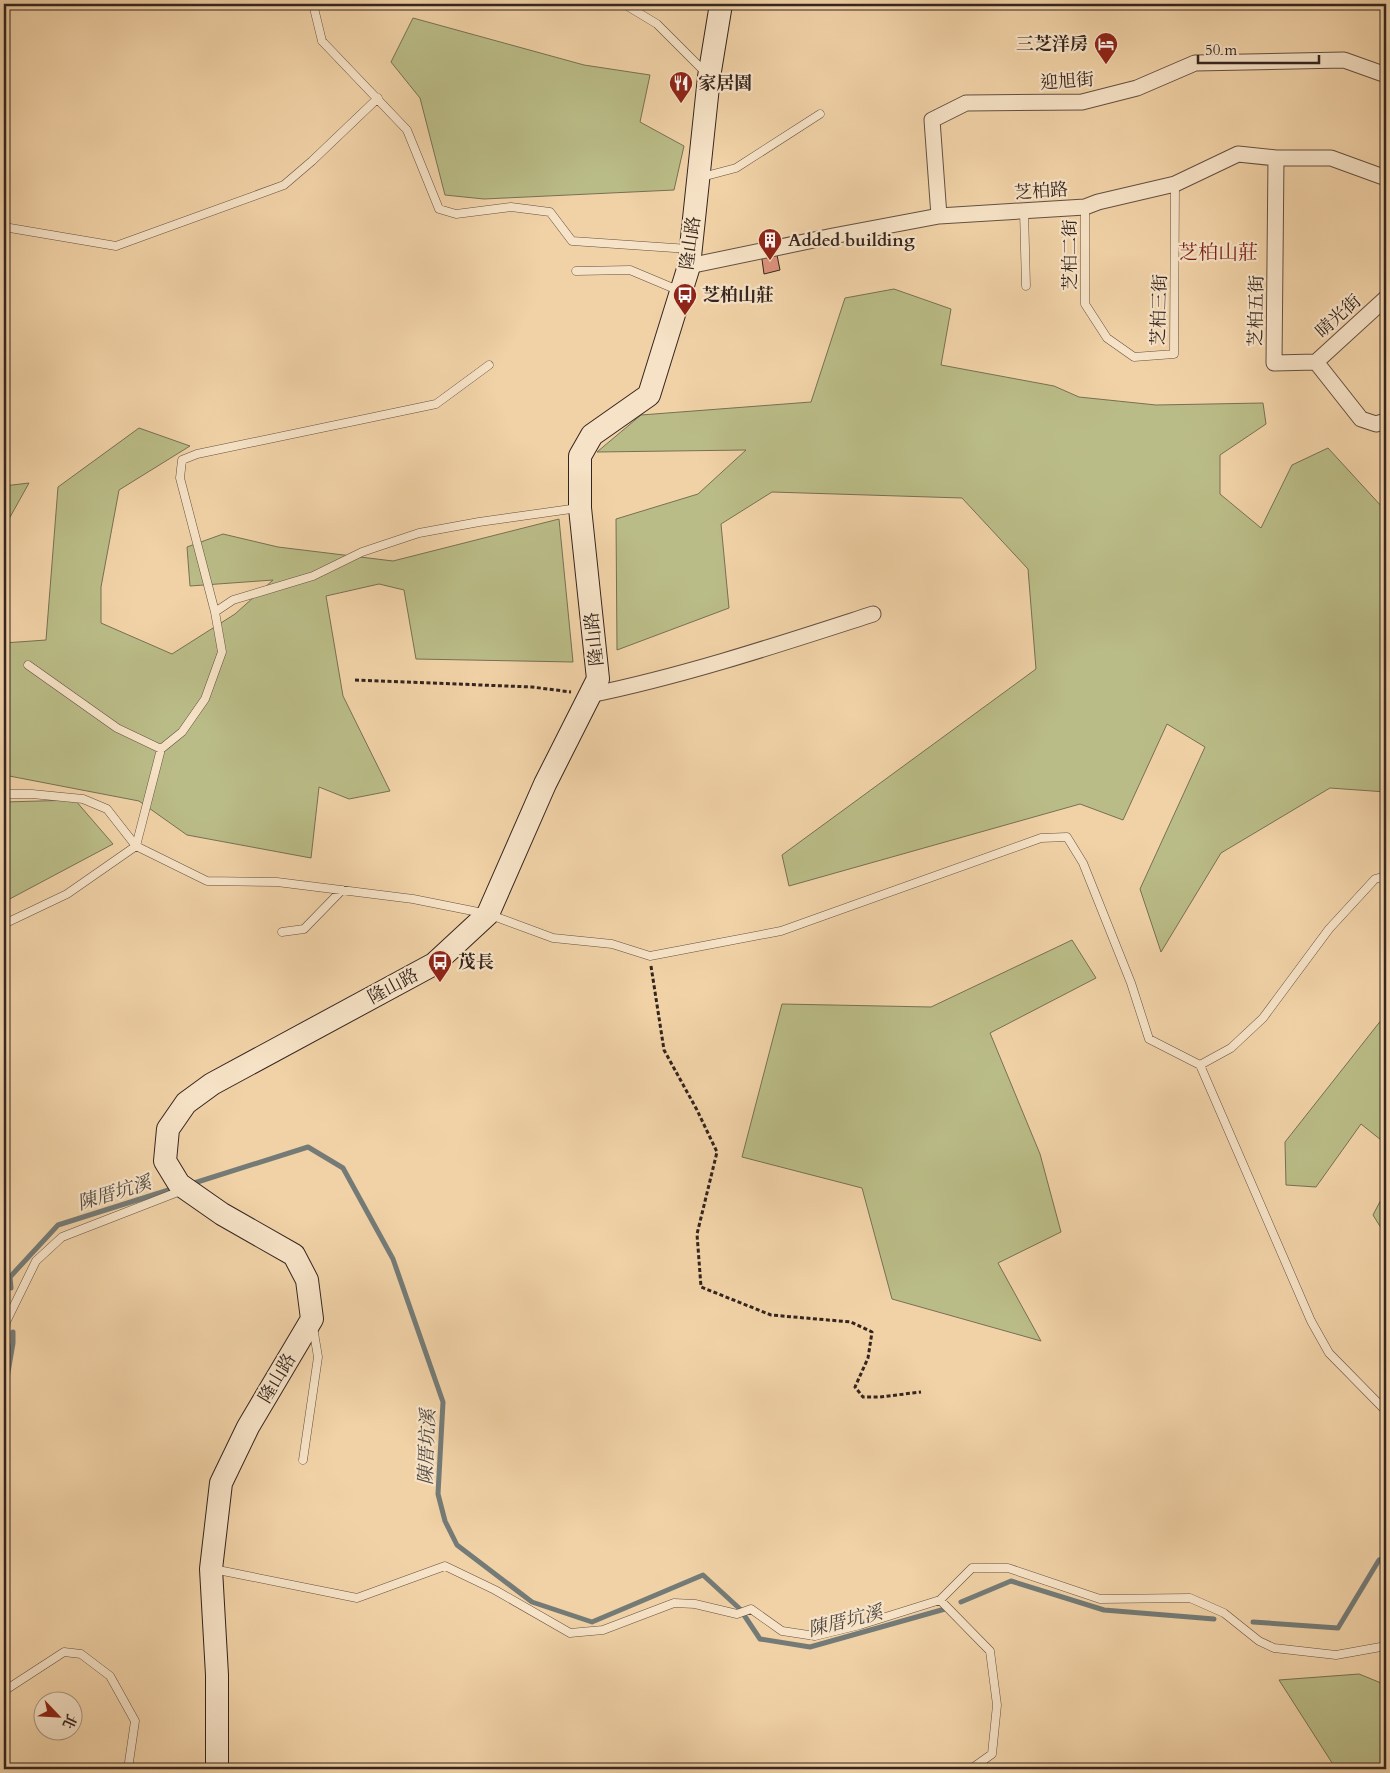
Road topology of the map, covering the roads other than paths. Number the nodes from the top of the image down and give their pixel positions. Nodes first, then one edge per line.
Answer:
1 (313, 4) edge
2 (351, 4) edge
3 (624, 4) edge
4 (722, 4) edge
5 (1386, 75) edge
6 (709, 77) junction
7 (378, 98) junction
8 (820, 114) dead end
9 (1276, 158) junction
10 (698, 178) junction
11 (1386, 178) edge
12 (1175, 184) junction
13 (1085, 207) junction
14 (1024, 211) junction
15 (939, 216) junction
16 (4, 227) edge
17 (690, 258) junction
18 (576, 271) dead end
19 (1026, 286) dead end
20 (681, 291) junction
21 (1386, 298) edge
22 (1085, 304) joint
23 (1316, 362) junction
24 (489, 365) dead end
25 (1386, 421) edge
26 (580, 508) junction
27 (215, 612) junction
28 (874, 614) dead end
29 (28, 665) dead end
30 (590, 695) junction
31 (162, 750) junction
32 (4, 794) edge
33 (136, 846) junction
34 (1386, 876) edge
35 (342, 890) junction
36 (488, 914) junction
37 (4, 924) edge
38 (282, 932) dead end
39 (1200, 1065) junction
40 (184, 1187) junction
41 (312, 1320) junction
42 (4, 1340) edge
43 (1386, 1411) edge
44 (303, 1460) dead end
45 (211, 1569) junction
46 (940, 1600) junction
47 (1386, 1646) edge
48 (4, 1691) edge
49 (128, 1769) edge
50 (216, 1769) edge
51 (971, 1769) edge

1 - 2 lane
1 - 7 lane
3 - 6 lane
4 - 6 street, 隆山路
5 - 15 street, 迎旭街
6 - 10 street, 隆山路
7 - 16 lane
7 - 17 lane
8 - 10 lane
9 - 11 street, 芝柏路
9 - 12 street, 芝柏路
9 - 23 street, 芝柏五街
10 - 17 street, 隆山路
12 - 13 street, 芝柏路
12 - 22 lane, 芝柏三街
13 - 14 street, 芝柏路
13 - 22 lane, 芝柏二街
14 - 15 street, 芝柏路
14 - 19 lane
15 - 17 street, 芝柏路
17 - 20 street, 隆山路
18 - 20 lane
20 - 26 street, 隆山路
21 - 23 street, 晴光街
23 - 25 street
24 - 27 lane
26 - 27 lane
26 - 30 street, 隆山路
27 - 31 lane
28 - 30 street
29 - 31 lane
30 - 36 street, 隆山路
31 - 33 lane
32 - 33 lane
33 - 35 lane
33 - 37 lane
34 - 39 lane
35 - 36 lane
35 - 38 lane
36 - 39 lane
36 - 40 street, 隆山路
39 - 43 lane
40 - 41 street, 隆山路
40 - 42 lane
41 - 44 lane
41 - 45 street, 隆山路
45 - 46 lane
45 - 50 street, 隆山路
46 - 47 lane
46 - 51 lane
48 - 49 lane

